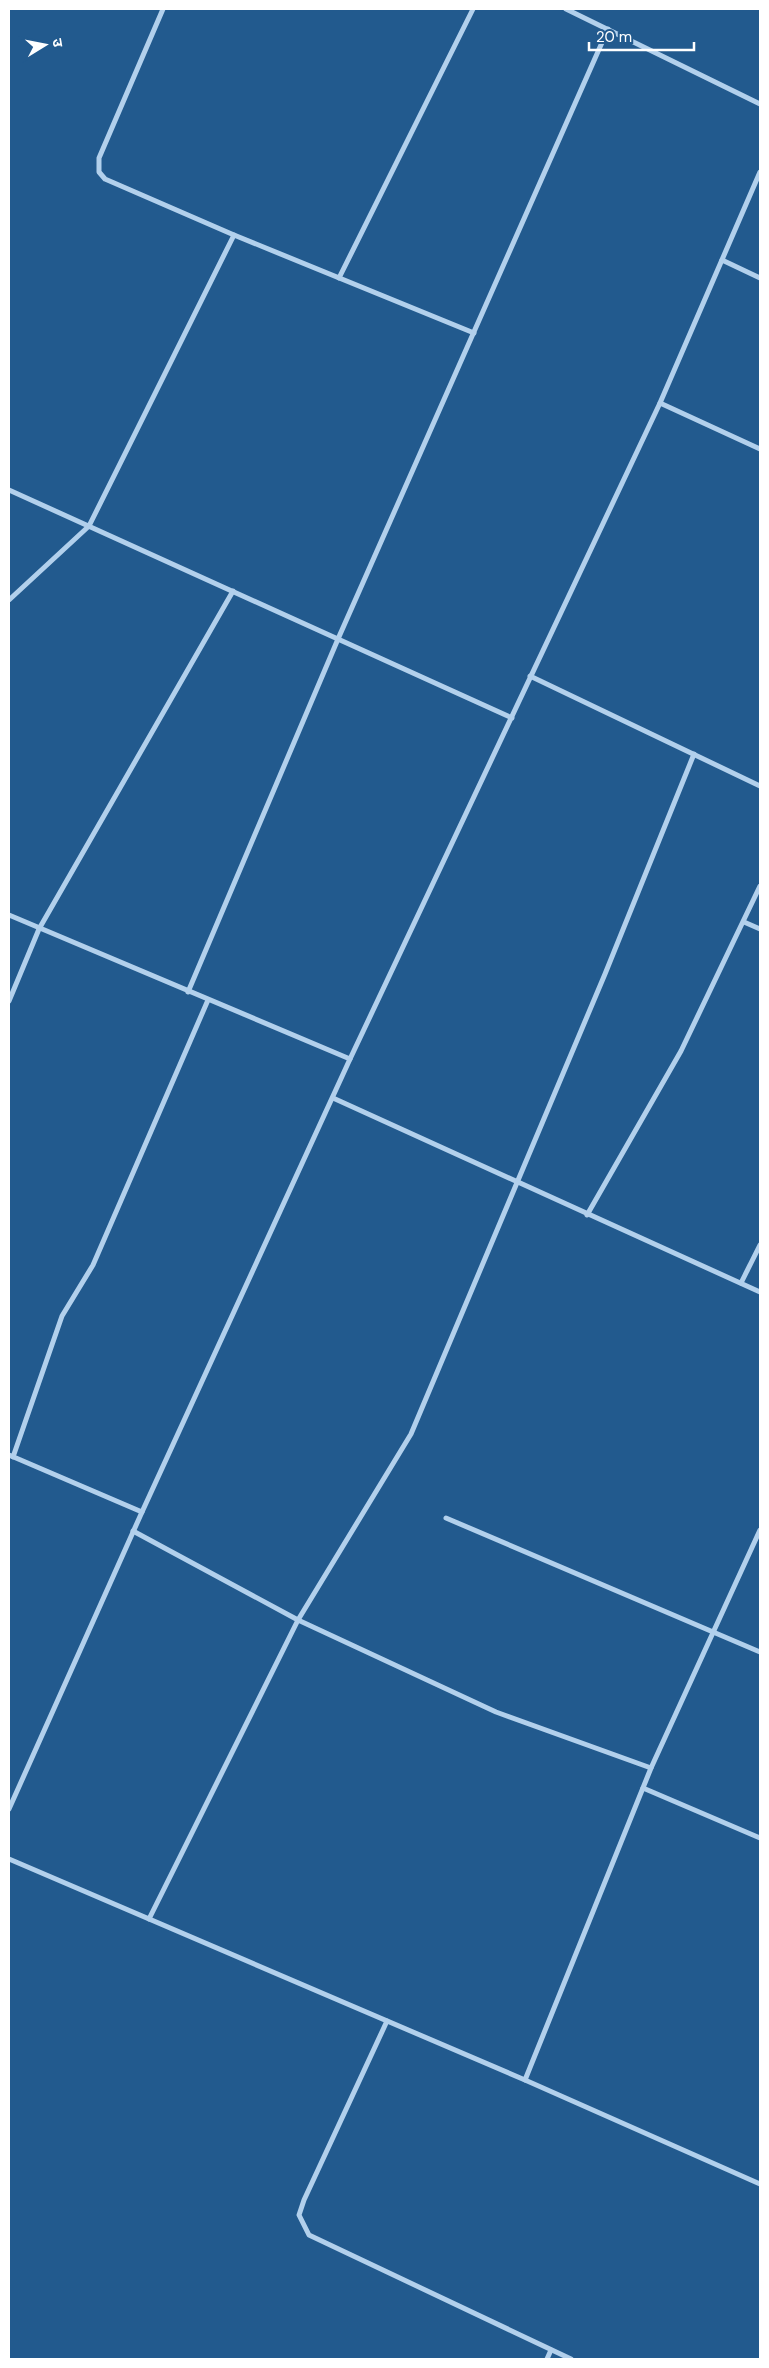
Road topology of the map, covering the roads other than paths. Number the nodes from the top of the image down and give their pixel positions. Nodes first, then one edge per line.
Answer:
1 (163, 9) edge
2 (473, 9) edge
3 (566, 9) edge
4 (608, 29) junction
5 (760, 104) edge
6 (760, 172) edge
7 (234, 235) junction
8 (722, 260) junction
9 (339, 278) junction
10 (760, 278) edge
11 (474, 333) junction
12 (660, 403) junction
13 (760, 449) edge
14 (9, 490) edge
15 (90, 526) junction
16 (233, 592) junction
17 (9, 600) edge
18 (338, 639) junction
19 (530, 676) junction
20 (512, 718) junction
21 (694, 754) junction
22 (760, 786) edge
23 (760, 886) edge
24 (9, 916) edge
25 (744, 922) junction
26 (39, 929) junction
27 (760, 929) edge
28 (188, 992) junction
29 (208, 1000) junction
30 (9, 1001) edge
31 (350, 1059) junction
32 (333, 1098) junction
33 (517, 1183) junction
34 (587, 1215) junction
35 (760, 1245) edge
36 (741, 1284) junction
37 (760, 1292) edge
38 (11, 1456) edge
39 (142, 1512) junction
40 (446, 1518) dead end
41 (760, 1530) edge
42 (133, 1531) junction
43 (298, 1620) junction
44 (713, 1633) junction
45 (760, 1652) edge
46 (651, 1768) junction
47 (643, 1788) junction
48 (9, 1809) edge
49 (760, 1838) edge
50 (9, 1859) edge
51 (149, 1919) junction
52 (387, 2021) junction
53 (525, 2080) junction
54 (760, 2184) edge
55 (551, 2350) junction
56 (547, 2359) edge
57 (571, 2359) edge

1 - 7 street
2 - 9 street
3 - 4 street
4 - 5 street
4 - 11 street
6 - 8 street
7 - 9 street
7 - 15 street
8 - 10 street
8 - 12 street
9 - 11 street
11 - 18 street
12 - 13 street
12 - 19 street
14 - 15 street
15 - 16 street
15 - 17 street
16 - 18 street
16 - 26 street
18 - 20 street
18 - 28 street
19 - 20 street
19 - 21 street
20 - 31 street
21 - 22 street
21 - 33 street
23 - 25 street
24 - 26 street
25 - 27 street
25 - 34 street
26 - 28 street
26 - 30 street
28 - 29 street
29 - 31 street
29 - 38 street
31 - 32 street
32 - 33 street
32 - 39 street
33 - 34 street
33 - 43 street
34 - 36 street
35 - 36 street
36 - 37 street
38 - 39 street
39 - 42 street
40 - 44 street
41 - 44 street
42 - 43 street
42 - 48 street
43 - 46 street
43 - 51 street
44 - 45 street
44 - 46 street
46 - 47 street
47 - 49 street
47 - 53 street
50 - 51 street
51 - 52 street
52 - 53 street
52 - 55 street
53 - 54 street
55 - 56 street
55 - 57 street

